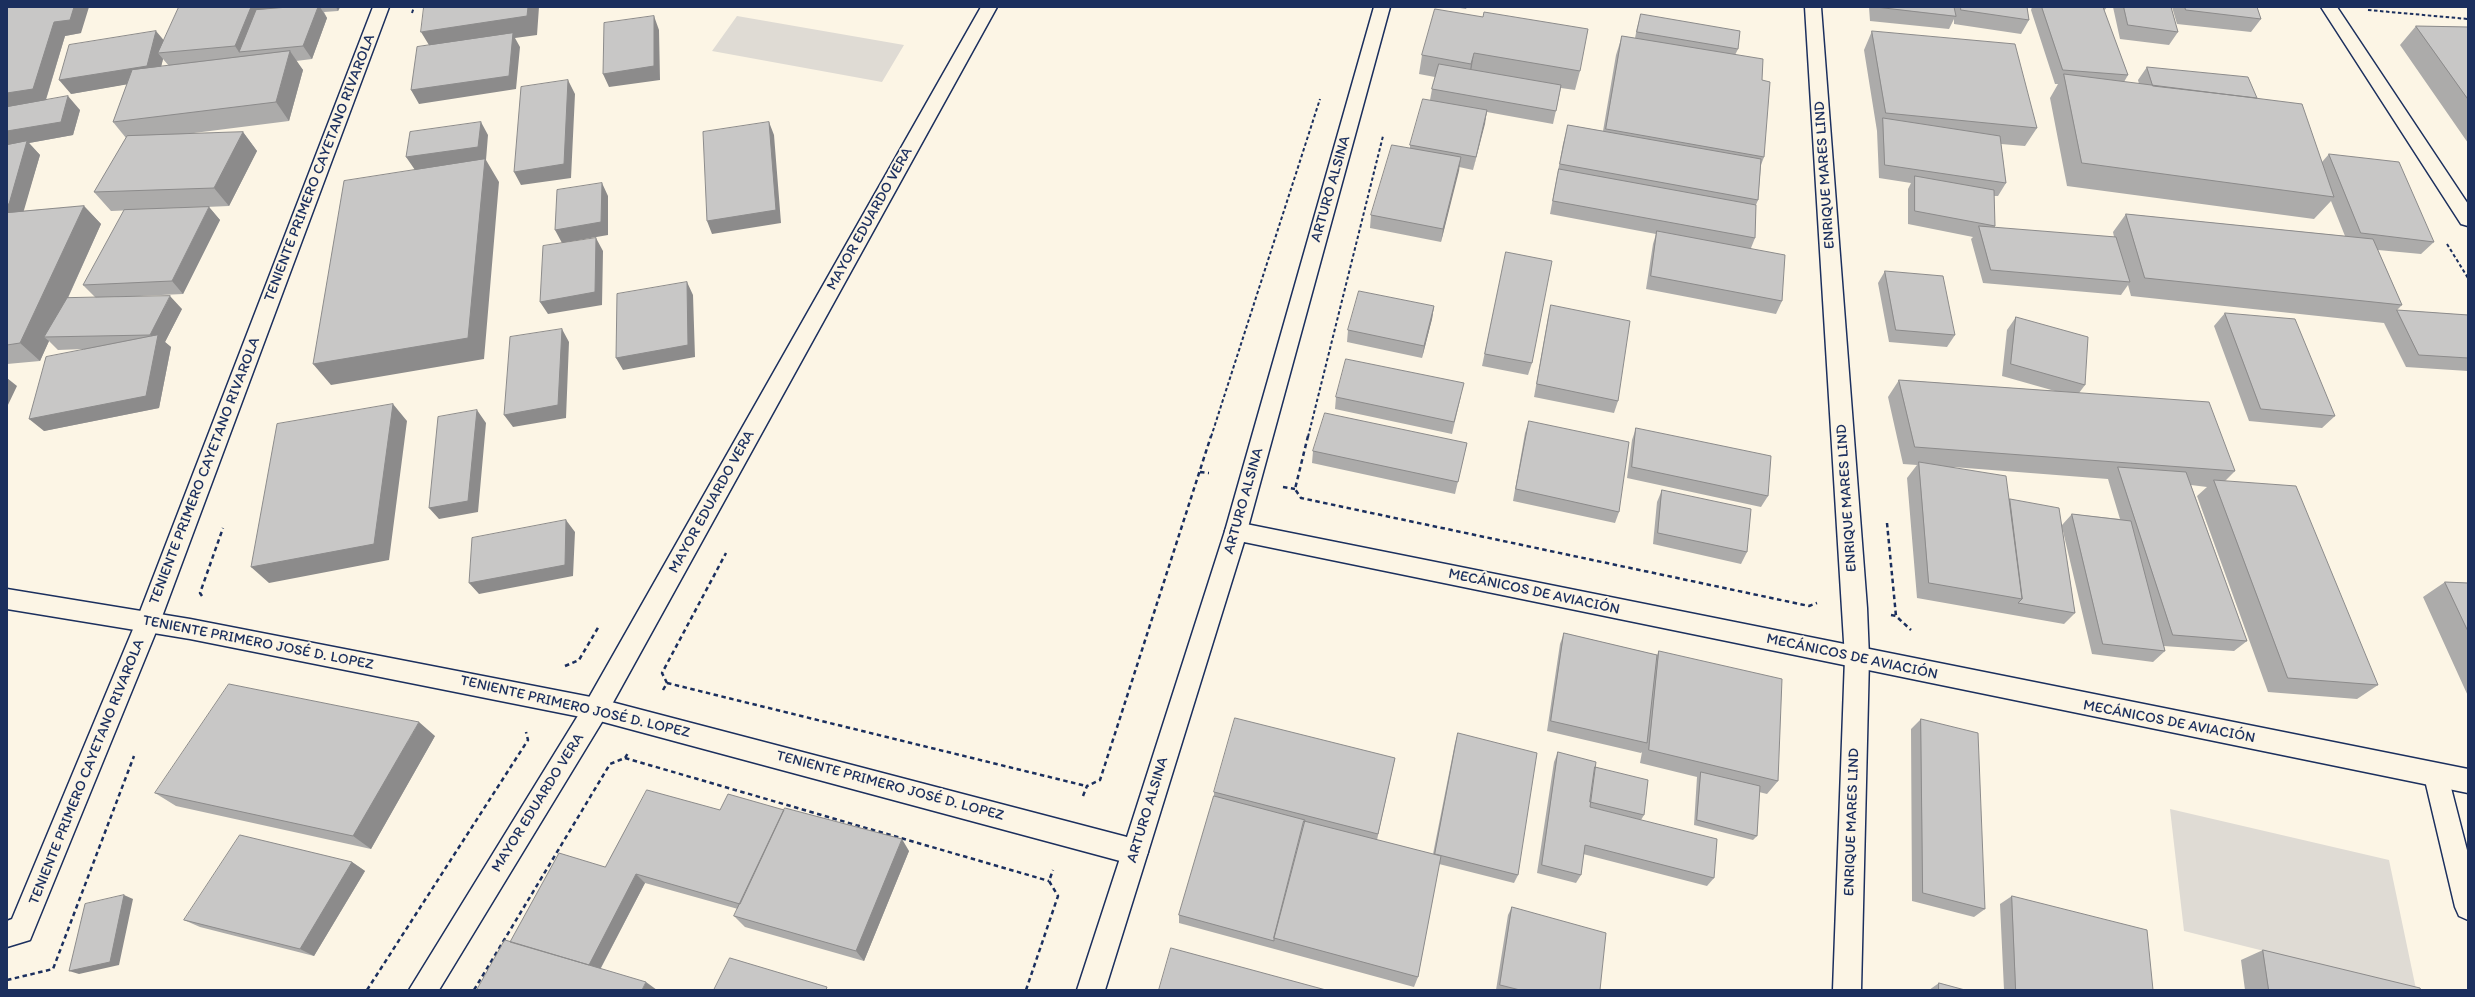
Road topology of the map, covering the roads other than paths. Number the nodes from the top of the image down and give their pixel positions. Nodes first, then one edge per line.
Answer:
1 (381, 7) edge
2 (989, 7) edge
3 (1382, 7) edge
4 (1814, 7) edge
5 (2329, 7) edge
6 (2468, 219) edge
7 (1236, 531) junction
8 (7, 598) edge
9 (148, 622) junction
10 (1857, 658) junction
11 (596, 708) junction
12 (2436, 776) junction
13 (2468, 781) edge
14 (1135, 852) junction
15 (2468, 907) edge
16 (14, 933) edge
17 (423, 990) edge
18 (1091, 990) edge
19 (1847, 990) edge

1 - 9 street, TENIENTE PRIMERO CAYETANO RIVAROLA
2 - 11 street, MAYOR EDUARDO VERA
3 - 7 street, ARTURO ALSINA
4 - 10 street, ENRIQUE MARES LIND
5 - 6 street
7 - 10 street, MECÁNICOS DE AVIACIÓN
7 - 14 street, ARTURO ALSINA
8 - 9 street, TENIENTE PRIMERO JOSÉ D. LOPEZ
9 - 11 street, TENIENTE PRIMERO JOSÉ D. LOPEZ
9 - 16 street, TENIENTE PRIMERO CAYETANO RIVAROLA
10 - 12 street, MECÁNICOS DE AVIACIÓN
10 - 19 street, ENRIQUE MARES LIND
11 - 14 street, TENIENTE PRIMERO JOSÉ D. LOPEZ
11 - 17 street, MAYOR EDUARDO VERA
12 - 13 street, MECÁNICOS DE AVIACIÓN
12 - 15 street
14 - 18 street, ARTURO ALSINA

